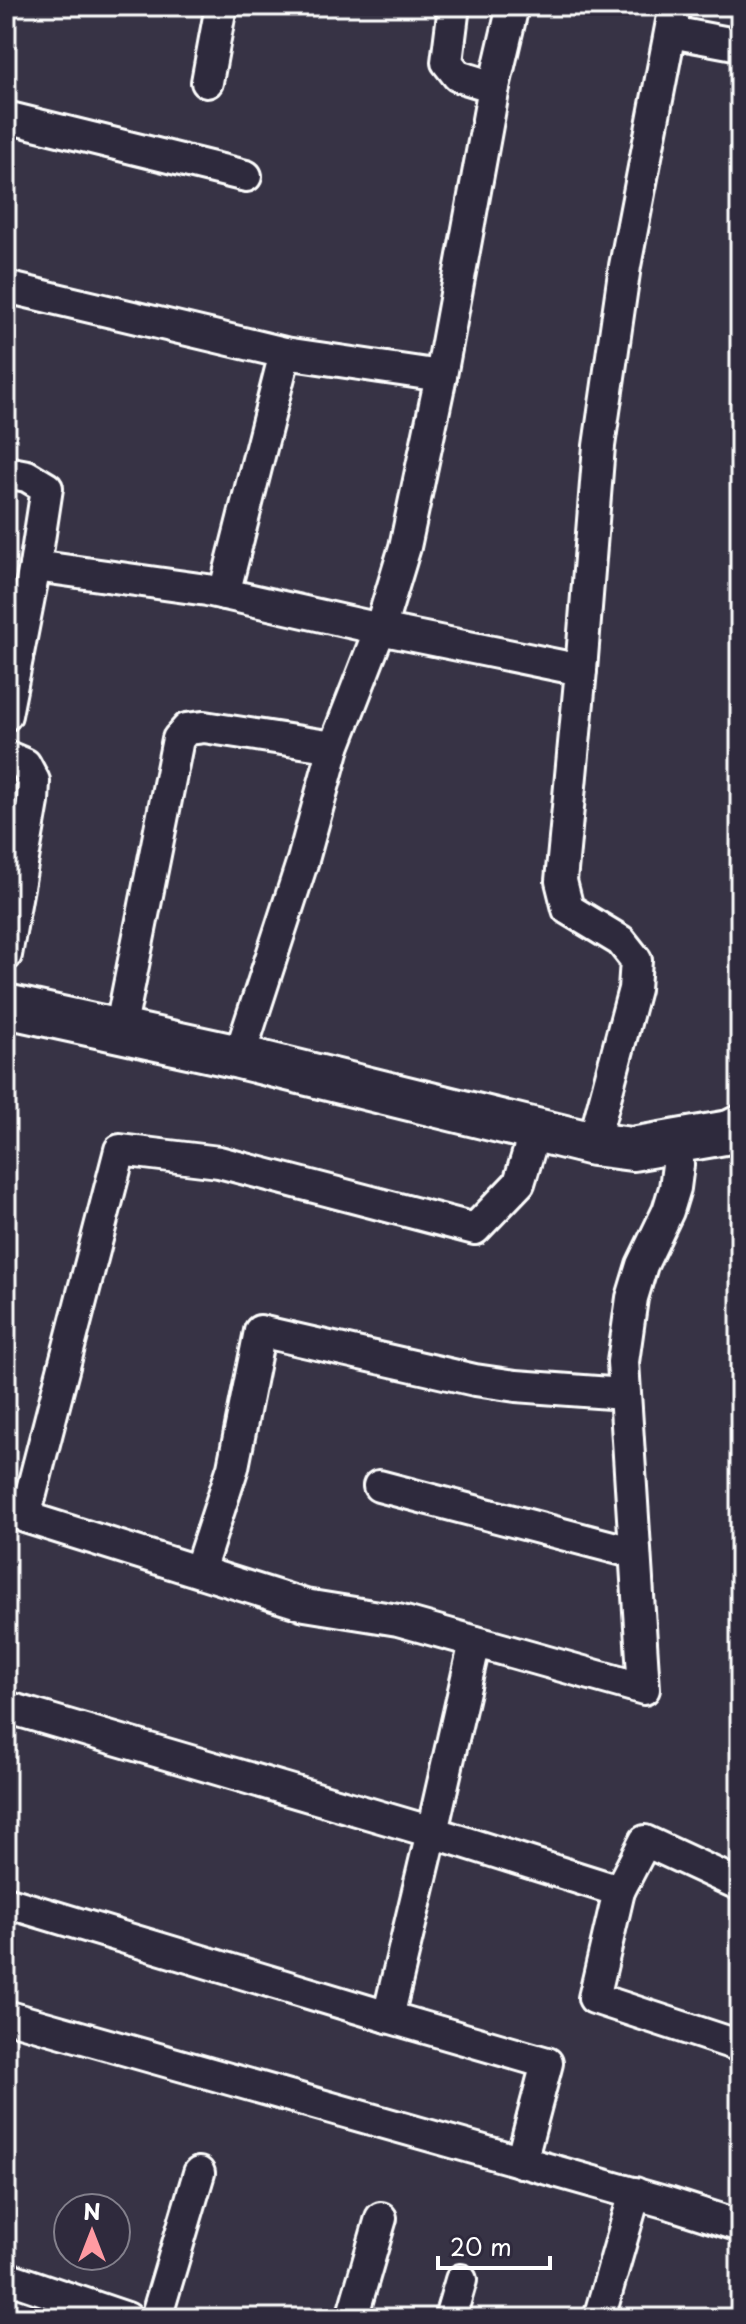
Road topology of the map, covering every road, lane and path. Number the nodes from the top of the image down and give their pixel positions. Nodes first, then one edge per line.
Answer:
1 (221, 6) edge
2 (454, 6) edge
3 (513, 6) edge
4 (673, 19) edge
5 (740, 45) edge
6 (207, 82) dead end
7 (494, 87) junction
8 (6, 117) edge
9 (246, 176) dead end
10 (6, 287) edge
11 (285, 353) junction
12 (441, 376) junction
13 (6, 472) edge
14 (35, 566) junction
15 (224, 594) junction
16 (380, 629) junction
17 (581, 670) junction
18 (6, 715) edge
19 (334, 747) junction
20 (6, 756) edge
21 (6, 955) edge
22 (6, 1006) edge
23 (120, 1031) junction
24 (239, 1057) junction
25 (740, 1127) edge
26 (535, 1131) junction
27 (676, 1141) junction
28 (593, 1144) junction
29 (624, 1394) junction
30 (379, 1486) dead end
31 (635, 1553) junction
32 (199, 1571) junction
33 (475, 1642) junction
34 (6, 1707) edge
35 (432, 1832) junction
36 (740, 1885) edge
37 (619, 1891) junction
38 (6, 1902) edge
39 (6, 2016) edge
40 (388, 2017) junction
41 (740, 2046) edge
42 (521, 2162) junction
43 (199, 2173) dead end
44 (635, 2193) junction
45 (381, 2218) dead end
46 (740, 2226) edge
47 (6, 2277) edge
48 (461, 2280) dead end
49 (127, 2318) edge
50 (156, 2318) edge
51 (352, 2318) edge
52 (450, 2318) edge
53 (599, 2318) edge

1 - 6 street
2 - 7 street
3 - 7 street
4 - 5 street
4 - 17 street
7 - 12 street
8 - 9 street
10 - 11 street
11 - 12 street
11 - 15 street
12 - 16 street
13 - 14 street
14 - 15 street
14 - 18 street
15 - 16 street
16 - 17 street
16 - 19 street
17 - 28 street
19 - 23 street
19 - 24 street
20 - 21 street
22 - 23 street
23 - 24 street
24 - 26 street
25 - 27 street
26 - 28 street
26 - 32 street
27 - 28 street
27 - 29 street
29 - 31 street
29 - 32 street
30 - 31 street
31 - 33 street
32 - 33 street
33 - 35 street
34 - 35 street
35 - 37 street
35 - 40 street
36 - 37 street
37 - 41 street
38 - 40 street
39 - 42 street
40 - 42 street
42 - 44 street
43 - 50 street
44 - 46 street
44 - 53 street
45 - 51 street
47 - 49 street
48 - 52 street

